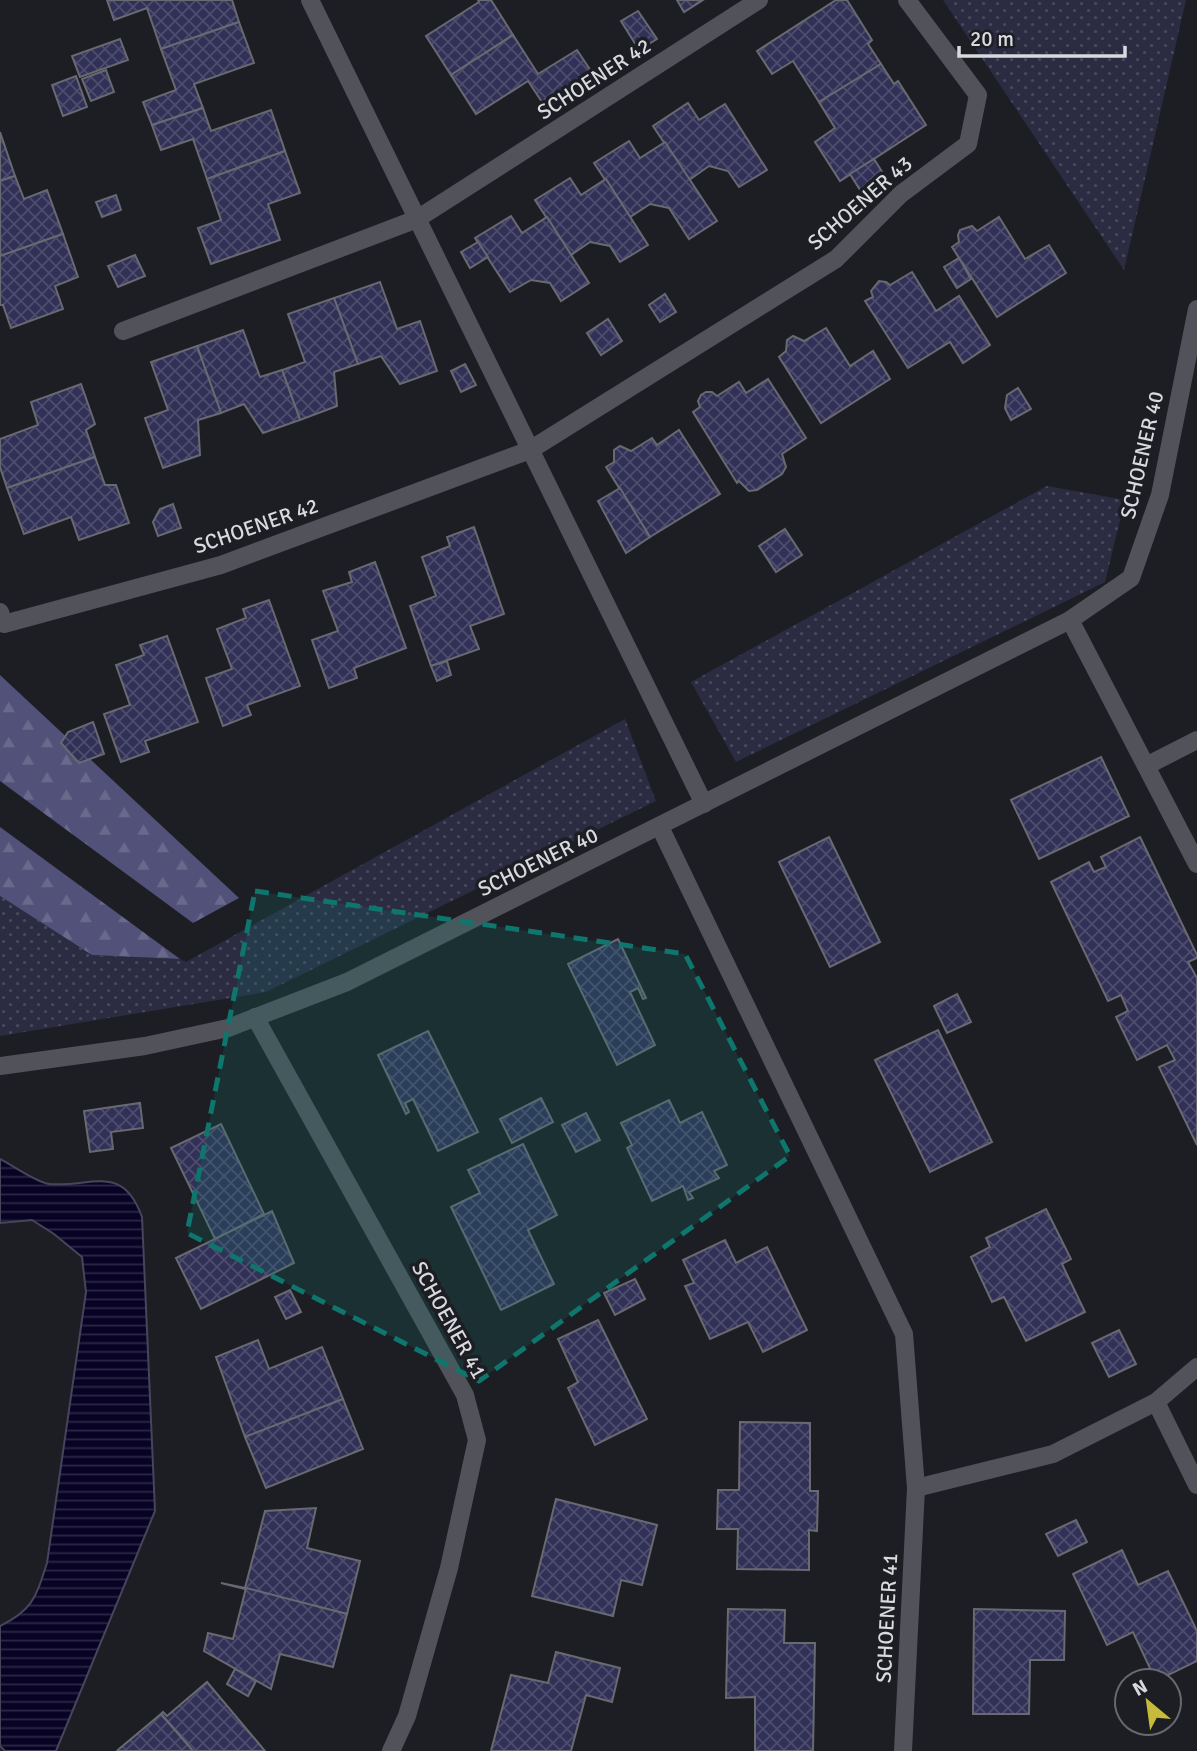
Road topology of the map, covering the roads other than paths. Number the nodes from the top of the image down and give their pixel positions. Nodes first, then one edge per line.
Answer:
1 (310, 0) edge
2 (759, 0) edge
3 (907, 0) edge
4 (417, 219) junction
5 (1197, 309) edge
6 (123, 331) dead end
7 (530, 450) junction
8 (0, 612) edge
9 (1070, 621) junction
10 (1197, 740) edge
11 (1146, 766) junction
12 (704, 804) junction
13 (660, 827) junction
14 (1197, 864) edge
15 (255, 1017) junction
16 (0, 1066) edge
17 (1197, 1367) edge
18 (1156, 1402) junction
19 (1197, 1485) edge
20 (916, 1488) junction
21 (391, 1751) edge
22 (903, 1751) edge

1 - 4 street
2 - 4 street, SCHOENER 42
3 - 7 street, SCHOENER 43
4 - 6 street, SCHOENER 42
4 - 7 street
5 - 9 street, SCHOENER 40
7 - 8 street, SCHOENER 42
7 - 12 street
9 - 11 street
9 - 12 street, SCHOENER 40
10 - 11 street
11 - 14 street
12 - 13 street, SCHOENER 40
13 - 15 street, SCHOENER 40
13 - 20 street, SCHOENER 41
15 - 16 street, SCHOENER 40
15 - 21 street, SCHOENER 41
17 - 18 street
18 - 19 street
18 - 20 street
20 - 22 street, SCHOENER 41

